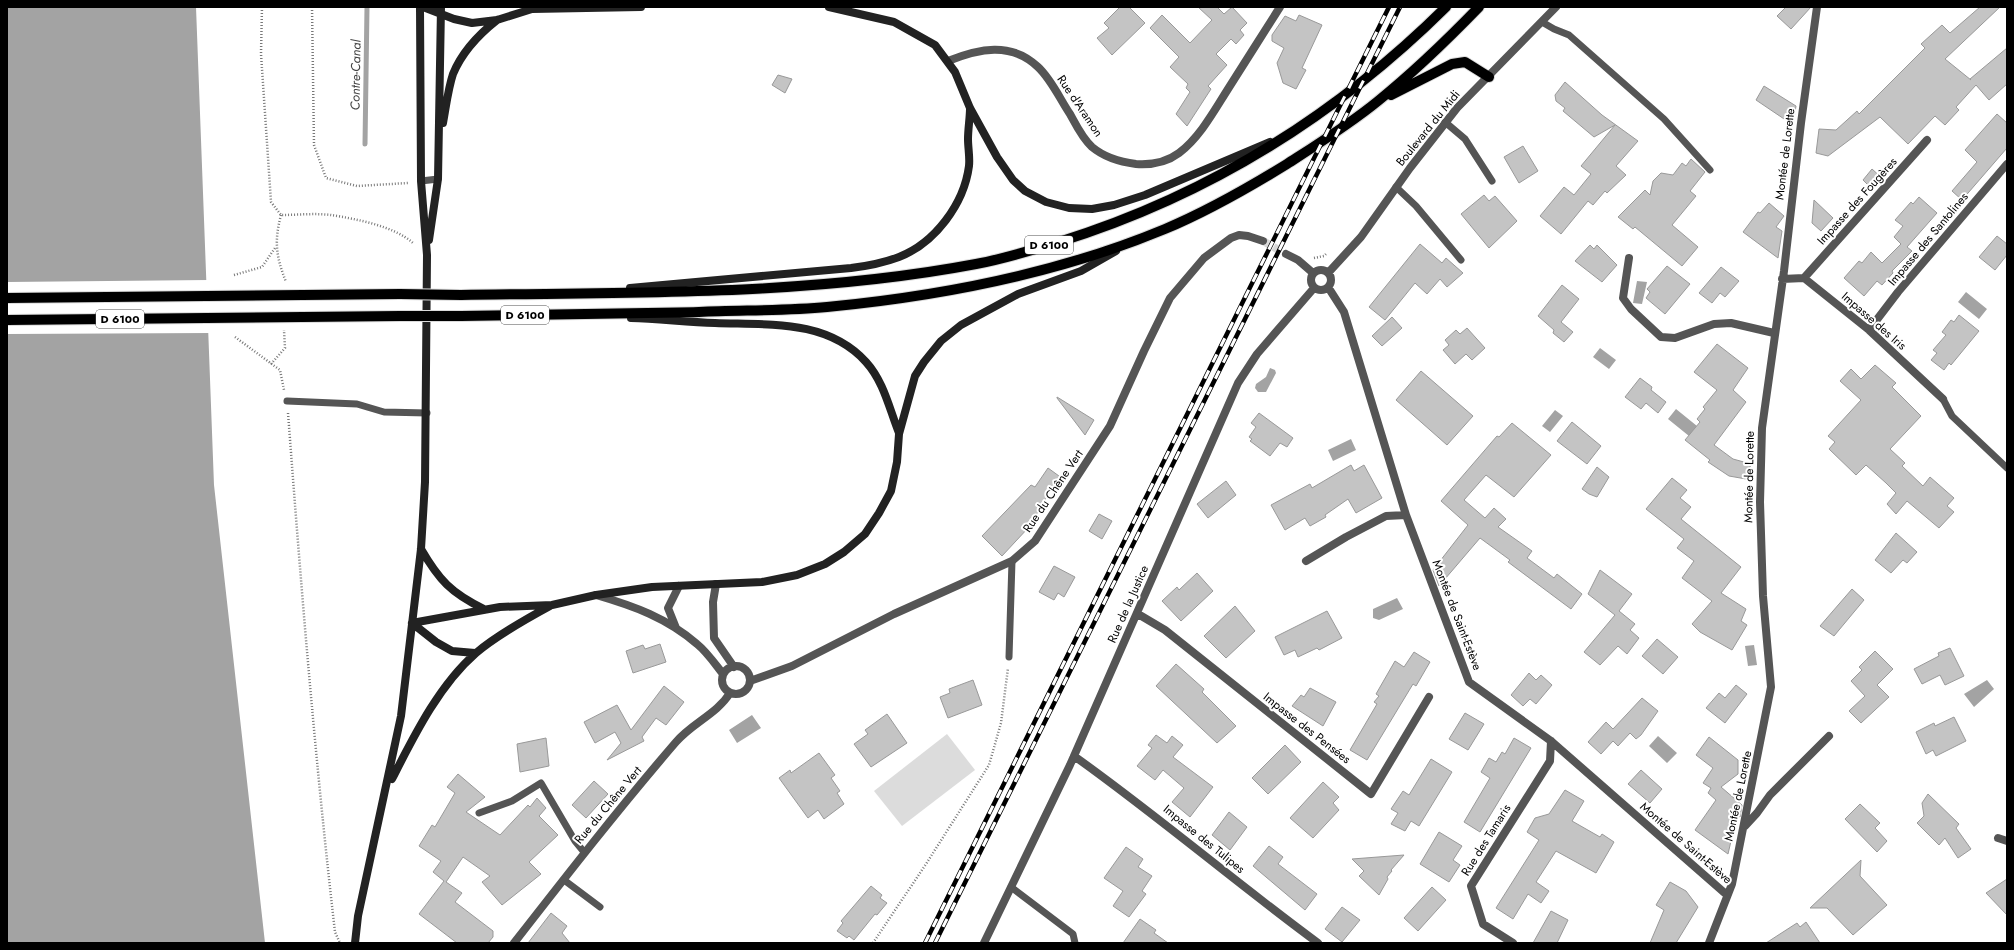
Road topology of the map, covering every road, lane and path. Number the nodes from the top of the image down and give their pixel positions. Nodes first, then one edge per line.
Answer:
1 (262, 7) edge
2 (312, 7) edge
3 (420, 7) edge
4 (423, 7) edge
5 (641, 7) edge
6 (829, 7) edge
7 (1280, 7) edge
8 (1446, 7) edge
9 (1480, 7) edge
10 (1556, 7) edge
11 (1817, 7) edge
12 (530, 8) edge
13 (442, 10) edge
14 (497, 20) junction
15 (1542, 22) junction
16 (948, 61) junction
17 (1488, 77) junction
18 (1377, 102) junction
19 (970, 108) junction
20 (1445, 122) junction
21 (1291, 133) junction
22 (1927, 140) dead end
23 (439, 143) junction
24 (2007, 164) edge
25 (1710, 170) dead end
26 (438, 179) junction
27 (421, 181) junction
28 (1492, 181) dead end
29 (1396, 187) junction
30 (281, 215) junction
31 (1130, 242) junction
32 (1263, 242) tunnel mouth
33 (275, 247) junction
34 (1286, 254) tunnel mouth
35 (427, 256) junction
36 (1629, 258) dead end
37 (1461, 260) dead end
38 (1313, 273) junction
39 (1328, 273) junction
40 (234, 275) dead end
41 (1804, 278) junction
42 (1782, 279) junction
43 (287, 284) dead end
44 (1328, 287) junction
45 (1314, 288) junction
46 (584, 293) junction
47 (7, 298) edge
48 (589, 315) junction
49 (7, 320) edge
50 (284, 330) dead end
51 (1869, 330) junction
52 (1774, 333) junction
53 (235, 337) dead end
54 (271, 364) junction
55 (1943, 399) joint
56 (287, 401) junction
57 (427, 413) junction
58 (899, 434) junction
59 (2007, 468) edge
60 (1406, 515) junction
61 (421, 549) junction
62 (1012, 561) junction
63 (1306, 561) dead end
64 (716, 584) junction
65 (679, 586) junction
66 (596, 595) junction
67 (552, 605) junction
68 (484, 609) junction
69 (1138, 614) junction
70 (412, 623) junction
71 (676, 629) junction
72 (476, 653) junction
73 (1009, 657) joint
74 (734, 666) junction
75 (723, 674) junction
76 (750, 681) junction
77 (730, 693) junction
78 (1429, 697) dead end
79 (1829, 736) dead end
80 (1551, 741) junction
81 (1074, 756) junction
82 (387, 788) junction
83 (479, 814) dead end
84 (1744, 827) junction
85 (1998, 838) dead end
86 (2007, 841) edge
87 (584, 852) junction
88 (564, 880) junction
89 (1011, 887) junction
90 (1727, 896) junction
91 (600, 907) dead end
92 (340, 943) edge
93 (355, 943) edge
94 (514, 943) edge
95 (873, 943) edge
96 (984, 943) edge
97 (1076, 943) edge
98 (1318, 943) edge
99 (1513, 943) edge
100 (1709, 943) edge

1 - 30 path
2 - 27 path
3 - 27 main road
4 - 13 main road
5 - 12 main road
6 - 16 main road
7 - 16 street, Rue d'Aramon
8 - 21 main road, D 6100
9 - 18 main road, D 6100
10 - 15 street, Boulevard du Midi
11 - 42 street, Montée de Lorette
12 - 14 main road
13 - 14 main road
13 - 23 main road
14 - 23 main road
15 - 17 street, Boulevard du Midi
15 - 25 lane
16 - 19 main road
17 - 18 main road
17 - 20 street, Boulevard du Midi
18 - 31 main road, D 6100
19 - 21 main road
19 - 46 main road
20 - 28 lane
20 - 29 street, Boulevard du Midi
21 - 46 main road, D 6100
22 - 41 street, Impasse des Fougères
23 - 26 main road
24 - 51 street, Impasse des Santolines
26 - 27 lane
26 - 35 main road
27 - 35 main road
29 - 37 lane
29 - 39 street, Boulevard du Midi
30 - 33 path
30 - 35 path
31 - 48 main road, D 6100
31 - 58 main road
32 - 62 street, Rue du Chêne Vert
33 - 40 path
33 - 43 path
34 - 38 street
35 - 57 main road
36 - 52 street
38 - 39 street
38 - 45 street
39 - 44 street
41 - 42 street
41 - 51 street, Impasse des Iris
42 - 52 street, Montée de Lorette
44 - 45 street
44 - 60 street, Montée de Saint-Estève
45 - 69 street, Rue de la Justice
46 - 47 main road, D 6100, bridge
48 - 49 main road, D 6100, bridge
48 - 58 main road
50 - 54 path
51 - 55 street, Impasse des Iris
52 - 84 street, Montée de Lorette
53 - 54 path
54 - 56 path
55 - 59 lane
56 - 57 lane
56 - 92 path
57 - 61 main road
58 - 64 main road
60 - 63 street
60 - 80 street, Montée de Saint-Estève
61 - 68 main road
61 - 70 main road
62 - 73 lane
62 - 76 street, Rue du Chêne Vert
64 - 65 main road
64 - 74 street
65 - 66 main road
65 - 71 street
66 - 67 main road
66 - 71 street
67 - 68 main road
67 - 72 main road
68 - 70 main road
69 - 78 street, Impasse des Pensées
69 - 81 street, Rue de la Justice
70 - 72 main road
70 - 82 main road
71 - 75 street
72 - 82 main road
73 - 95 path
74 - 75 street
74 - 76 street
75 - 77 street
76 - 77 street
77 - 87 street, Rue du Chêne Vert
79 - 84 street
80 - 90 street, Montée de Saint-Estève
80 - 99 street, Rue des Tamaris
81 - 89 street, Rue de la Justice
81 - 98 street, Impasse des Tulipes
82 - 93 main road
83 - 87 lane
84 - 90 street, Montée de Lorette
85 - 86 street
87 - 88 street, Rue du Chêne Vert
88 - 91 lane
88 - 94 street, Rue du Chêne Vert
89 - 96 street, Rue de la Justice
89 - 97 lane
90 - 100 street, Montée de Lorette

